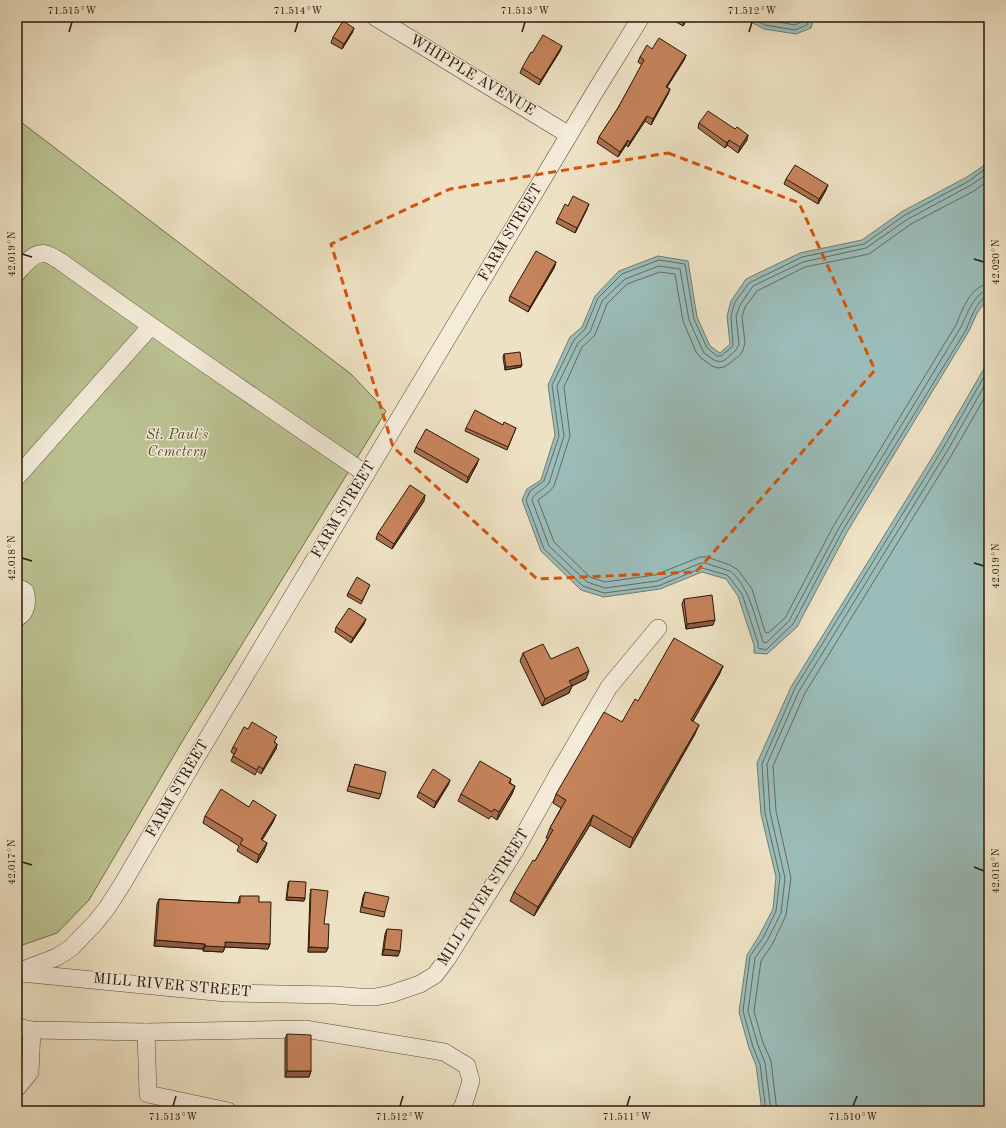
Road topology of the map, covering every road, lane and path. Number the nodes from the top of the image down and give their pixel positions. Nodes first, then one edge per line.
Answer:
1 (375, 17) edge
2 (641, 17) edge
3 (569, 135) junction
4 (17, 273) edge
5 (151, 326) junction
6 (366, 474) junction
7 (17, 477) edge
8 (17, 587) edge
9 (17, 618) edge
10 (658, 628) dead end
11 (17, 972) edge
12 (25, 1028) edge
13 (146, 1032) junction
14 (17, 1088) edge
15 (228, 1111) edge
16 (459, 1111) edge

1 - 3 street, WHIPPLE AVENUE
2 - 3 street, FARM STREET
3 - 6 street, FARM STREET
4 - 5 street
5 - 6 street
5 - 7 street
6 - 11 street, FARM STREET
8 - 9 street
10 - 11 street, MILL RIVER STREET
12 - 13 street
12 - 14 street
13 - 15 street
13 - 16 street

